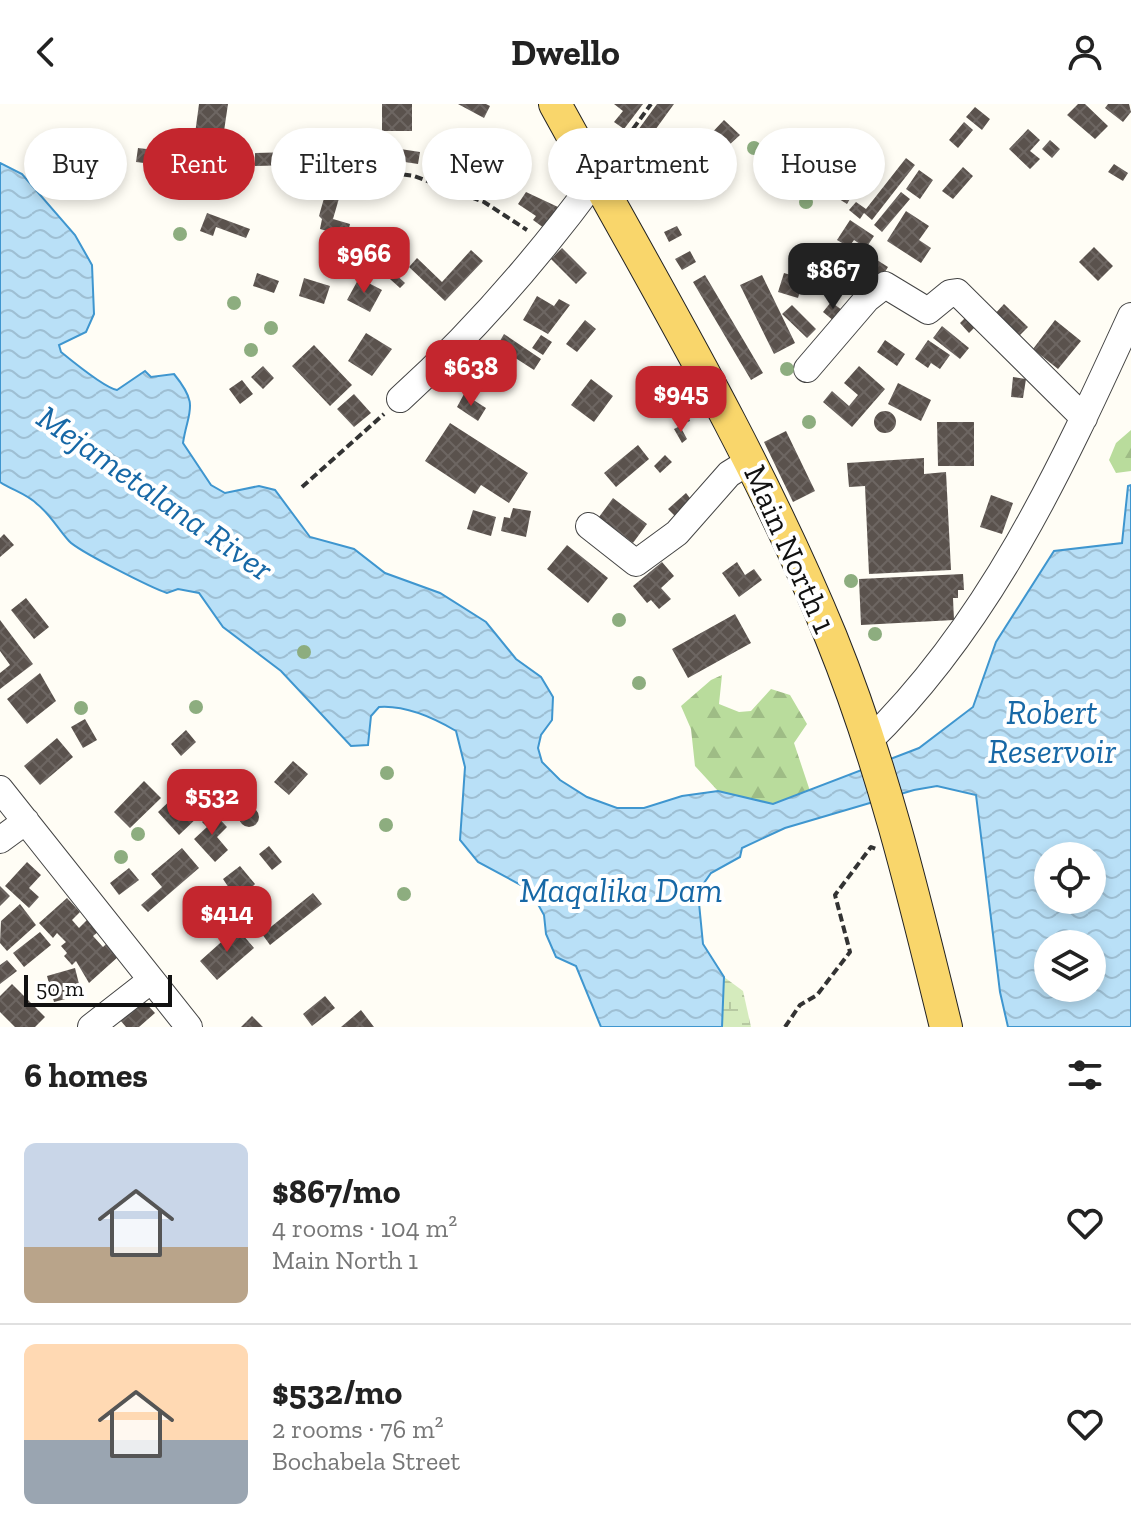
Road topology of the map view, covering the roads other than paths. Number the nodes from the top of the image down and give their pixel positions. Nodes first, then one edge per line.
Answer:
1 (555, 104) edge
2 (568, 128) edge
3 (581, 200) edge
4 (607, 200) edge
5 (1131, 316) edge
6 (1120, 360) edge
7 (807, 369) dead end
8 (400, 399) road end
9 (1084, 418) junction
10 (750, 461) junction
11 (589, 526) dead end
12 (869, 748) junction
13 (0, 789) edge
14 (26, 821) junction
15 (0, 840) edge
16 (150, 981) junction
17 (91, 1027) edge
18 (189, 1027) edge
19 (946, 1027) edge

1 - 2 main road, Main North 1
3 - 8 street
4 - 10 main road, Main North 1
5 - 6 street
6 - 9 street
7 - 9 street
9 - 12 street
10 - 11 street
10 - 12 main road, Main North 1
12 - 19 main road, Main North 1
13 - 14 street
14 - 15 street
14 - 16 street
16 - 17 street
16 - 18 street

